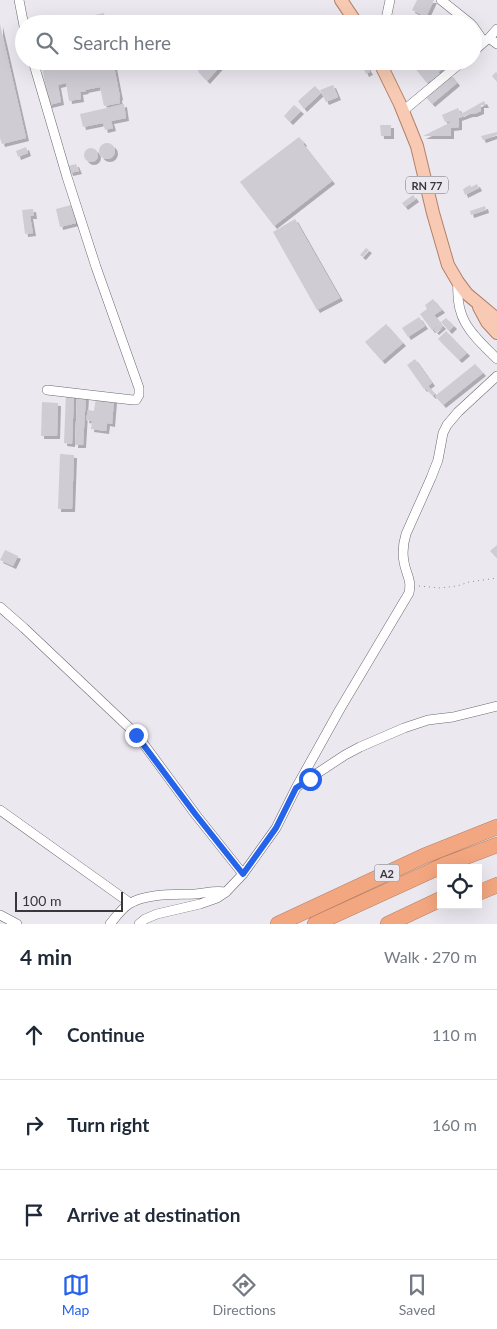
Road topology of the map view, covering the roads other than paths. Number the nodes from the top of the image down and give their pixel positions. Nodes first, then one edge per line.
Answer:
1 (19, 0) edge
2 (341, 0) edge
3 (390, 0) edge
4 (441, 0) edge
5 (22, 15) edge
6 (351, 15) edge
7 (387, 15) edge
8 (460, 15) edge
9 (497, 29) edge
10 (482, 35) edge
11 (487, 40) junction
12 (482, 44) edge
13 (497, 44) edge
14 (37, 70) edge
15 (383, 70) edge
16 (452, 70) edge
17 (403, 111) junction
18 (458, 282) junction
19 (478, 305) junction
20 (497, 319) edge
21 (497, 334) edge
22 (497, 359) edge
23 (497, 376) edge
24 (47, 390) dead end
25 (0, 607) edge
26 (497, 706) edge
27 (296, 788) junction
28 (0, 810) edge
29 (497, 827) edge
30 (497, 845) edge
31 (243, 874) junction
32 (497, 876) edge
33 (482, 882) edge
34 (497, 885) edge
35 (482, 891) edge
36 (226, 892) junction
37 (437, 902) edge
38 (130, 903) junction
39 (442, 909) edge
40 (0, 916) edge
41 (17, 924) edge
42 (110, 924) edge
43 (139, 924) edge
44 (278, 924) edge
45 (316, 924) edge
46 (388, 924) edge
47 (410, 924) edge

1 - 5 street
2 - 6 main road
3 - 7 street
4 - 8 street
9 - 11 street
10 - 11 street
11 - 12 street
11 - 13 street
14 - 24 street
15 - 17 main road, RN 77
16 - 17 street
17 - 18 main road, RN 77
18 - 19 main road, RN 77
18 - 22 street
19 - 20 main road, RN 77
19 - 21 main road
23 - 27 street
25 - 31 street
26 - 27 street
27 - 31 street
28 - 38 street
29 - 44 highway, A2
30 - 45 highway, A2
31 - 36 street
32 - 33 highway
34 - 35 highway
36 - 38 street
36 - 43 street
37 - 46 highway
38 - 42 street
39 - 47 highway
40 - 41 street

